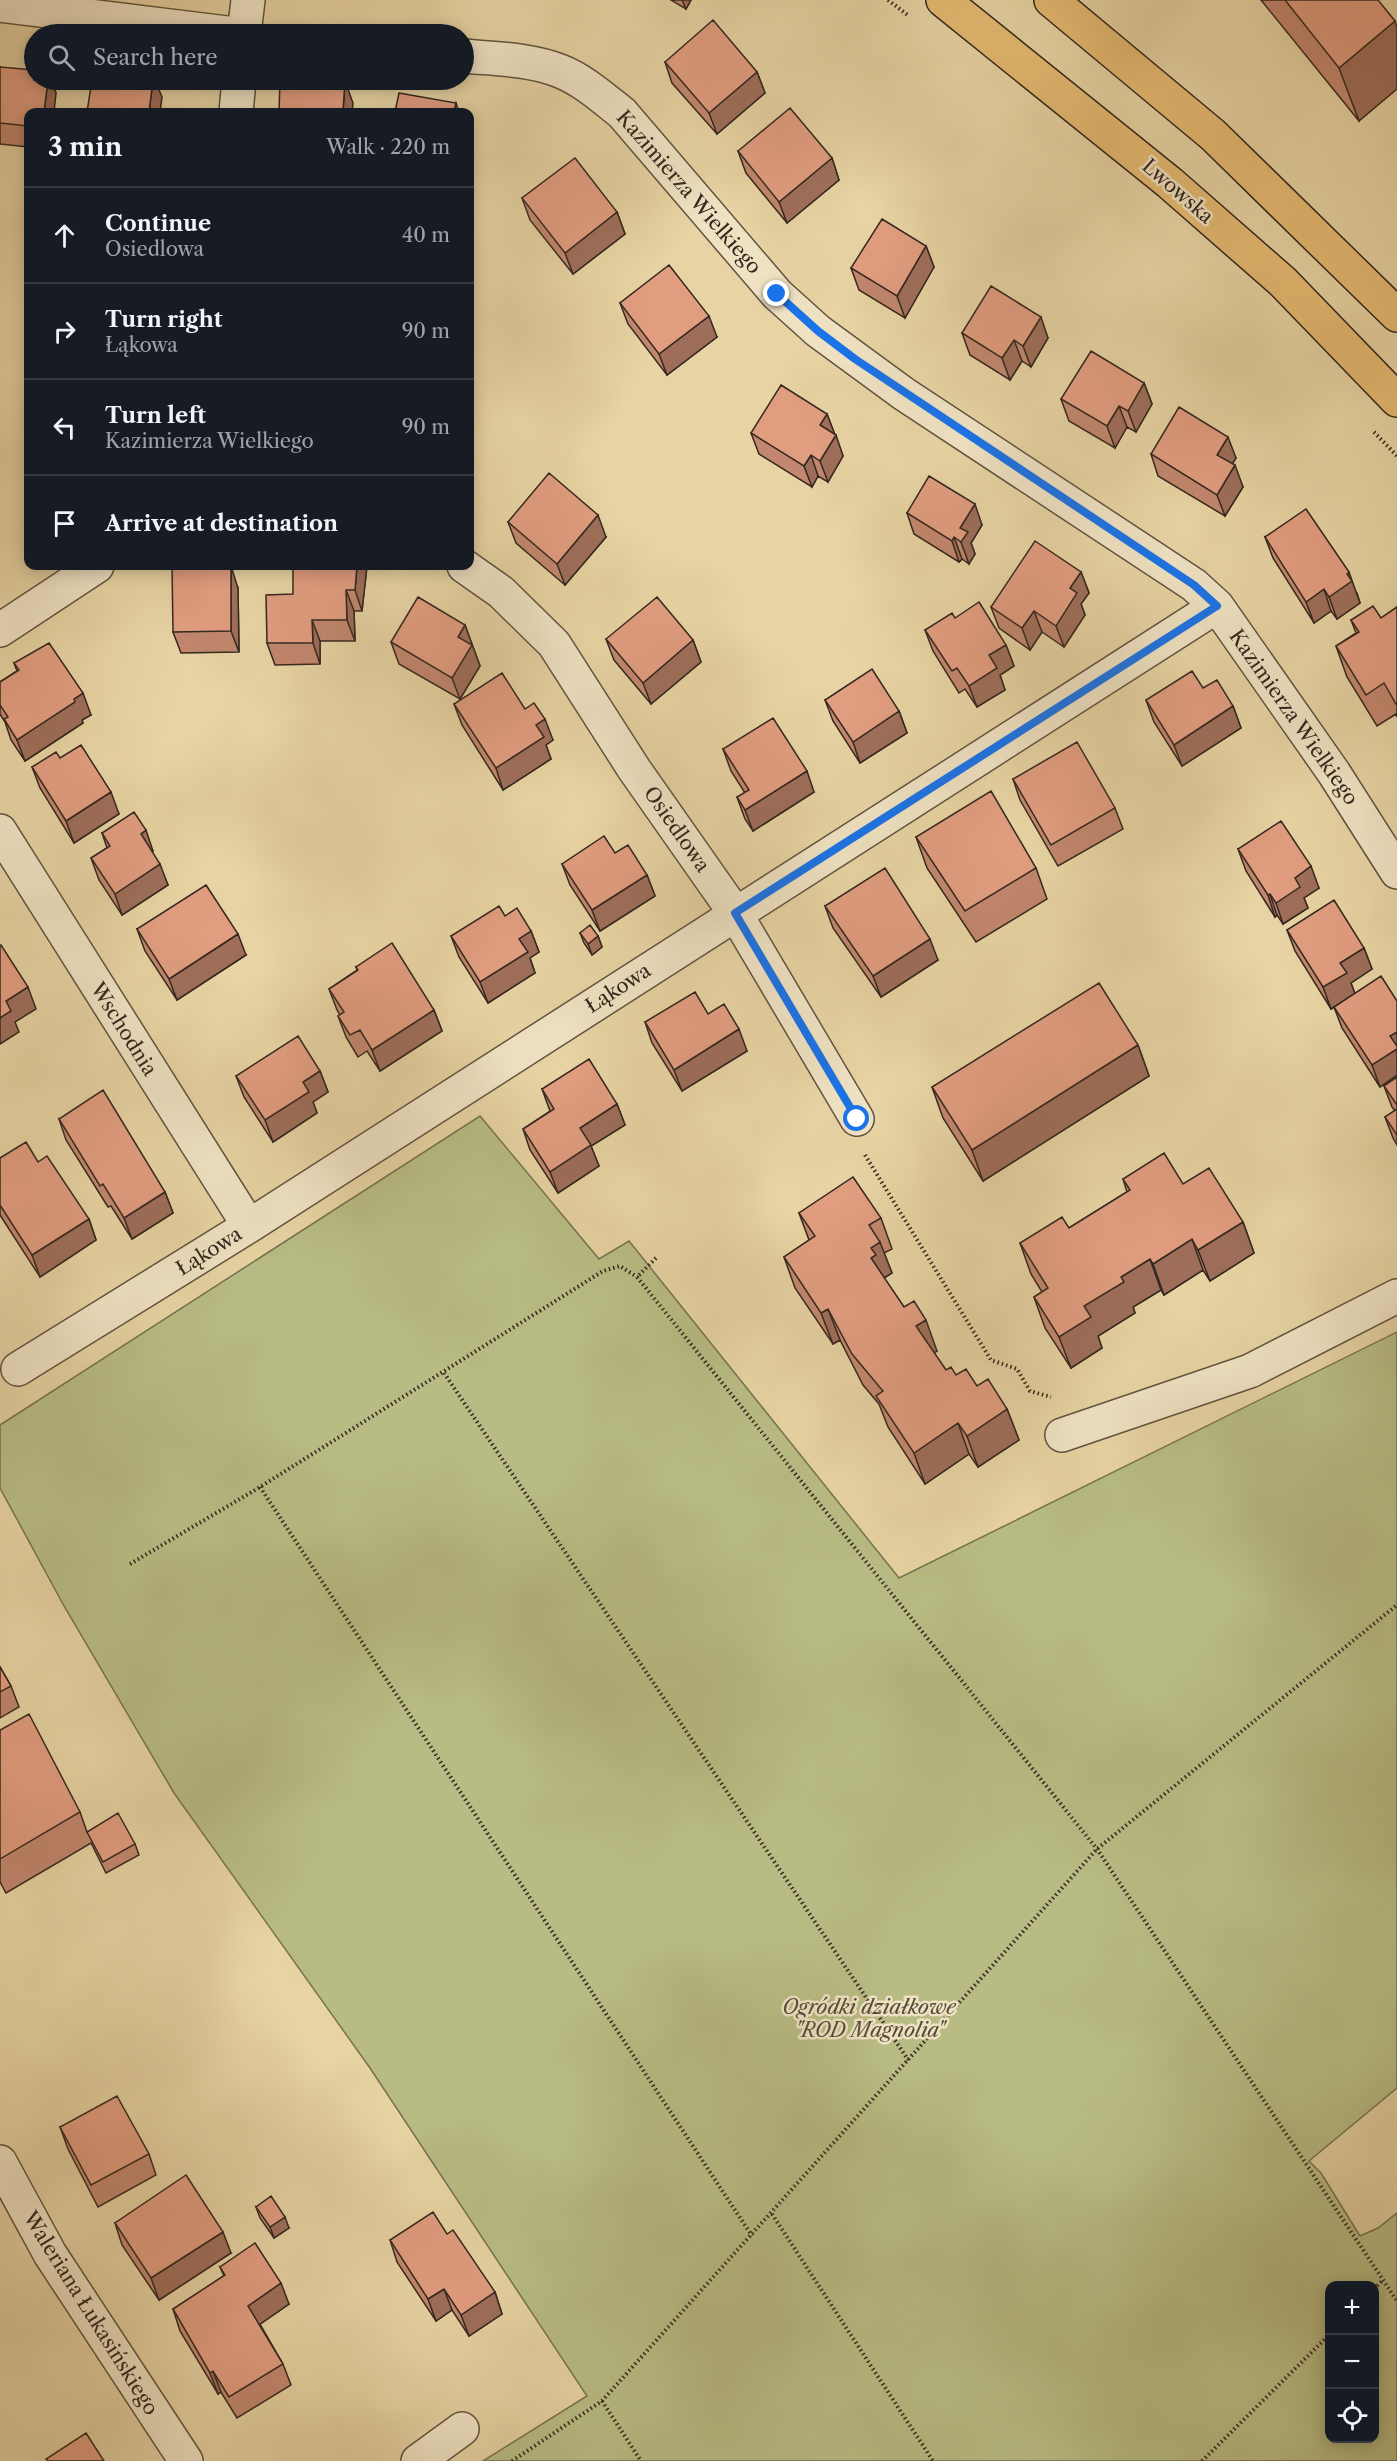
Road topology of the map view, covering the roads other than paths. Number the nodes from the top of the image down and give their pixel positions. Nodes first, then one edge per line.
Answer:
1 (248, 0) edge
2 (943, 0) edge
3 (1051, 0) edge
4 (0, 5) edge
5 (154, 24) edge
6 (245, 24) edge
7 (474, 57) edge
8 (238, 90) edge
9 (236, 108) edge
10 (1397, 315) edge
11 (1397, 400) edge
12 (91, 570) edge
13 (470, 570) edge
14 (1217, 606) junction
15 (0, 630) edge
16 (0, 831) edge
17 (1397, 872) edge
18 (735, 913) junction
19 (858, 1133) road end
20 (249, 1226) junction
21 (1397, 1296) edge
22 (18, 1369) dead end
23 (1062, 1435) dead end
24 (0, 2162) edge
25 (462, 2429) dead end
26 (186, 2461) edge
27 (418, 2461) edge

1 - 6 street
2 - 11 main road, Lwowska
3 - 10 main road
4 - 5 street
7 - 14 street, Kazimierza Wielkiego
8 - 9 street
12 - 15 street
13 - 18 street, Osiedlowa
14 - 17 street, Kazimierza Wielkiego
14 - 18 street, Łąkowa
16 - 20 street, Wschodnia
18 - 19 street, Osiedlowa
18 - 20 street, Łąkowa
20 - 22 street, Łąkowa
21 - 23 street
24 - 26 street, Waleriana Łukasińskiego
25 - 27 street

